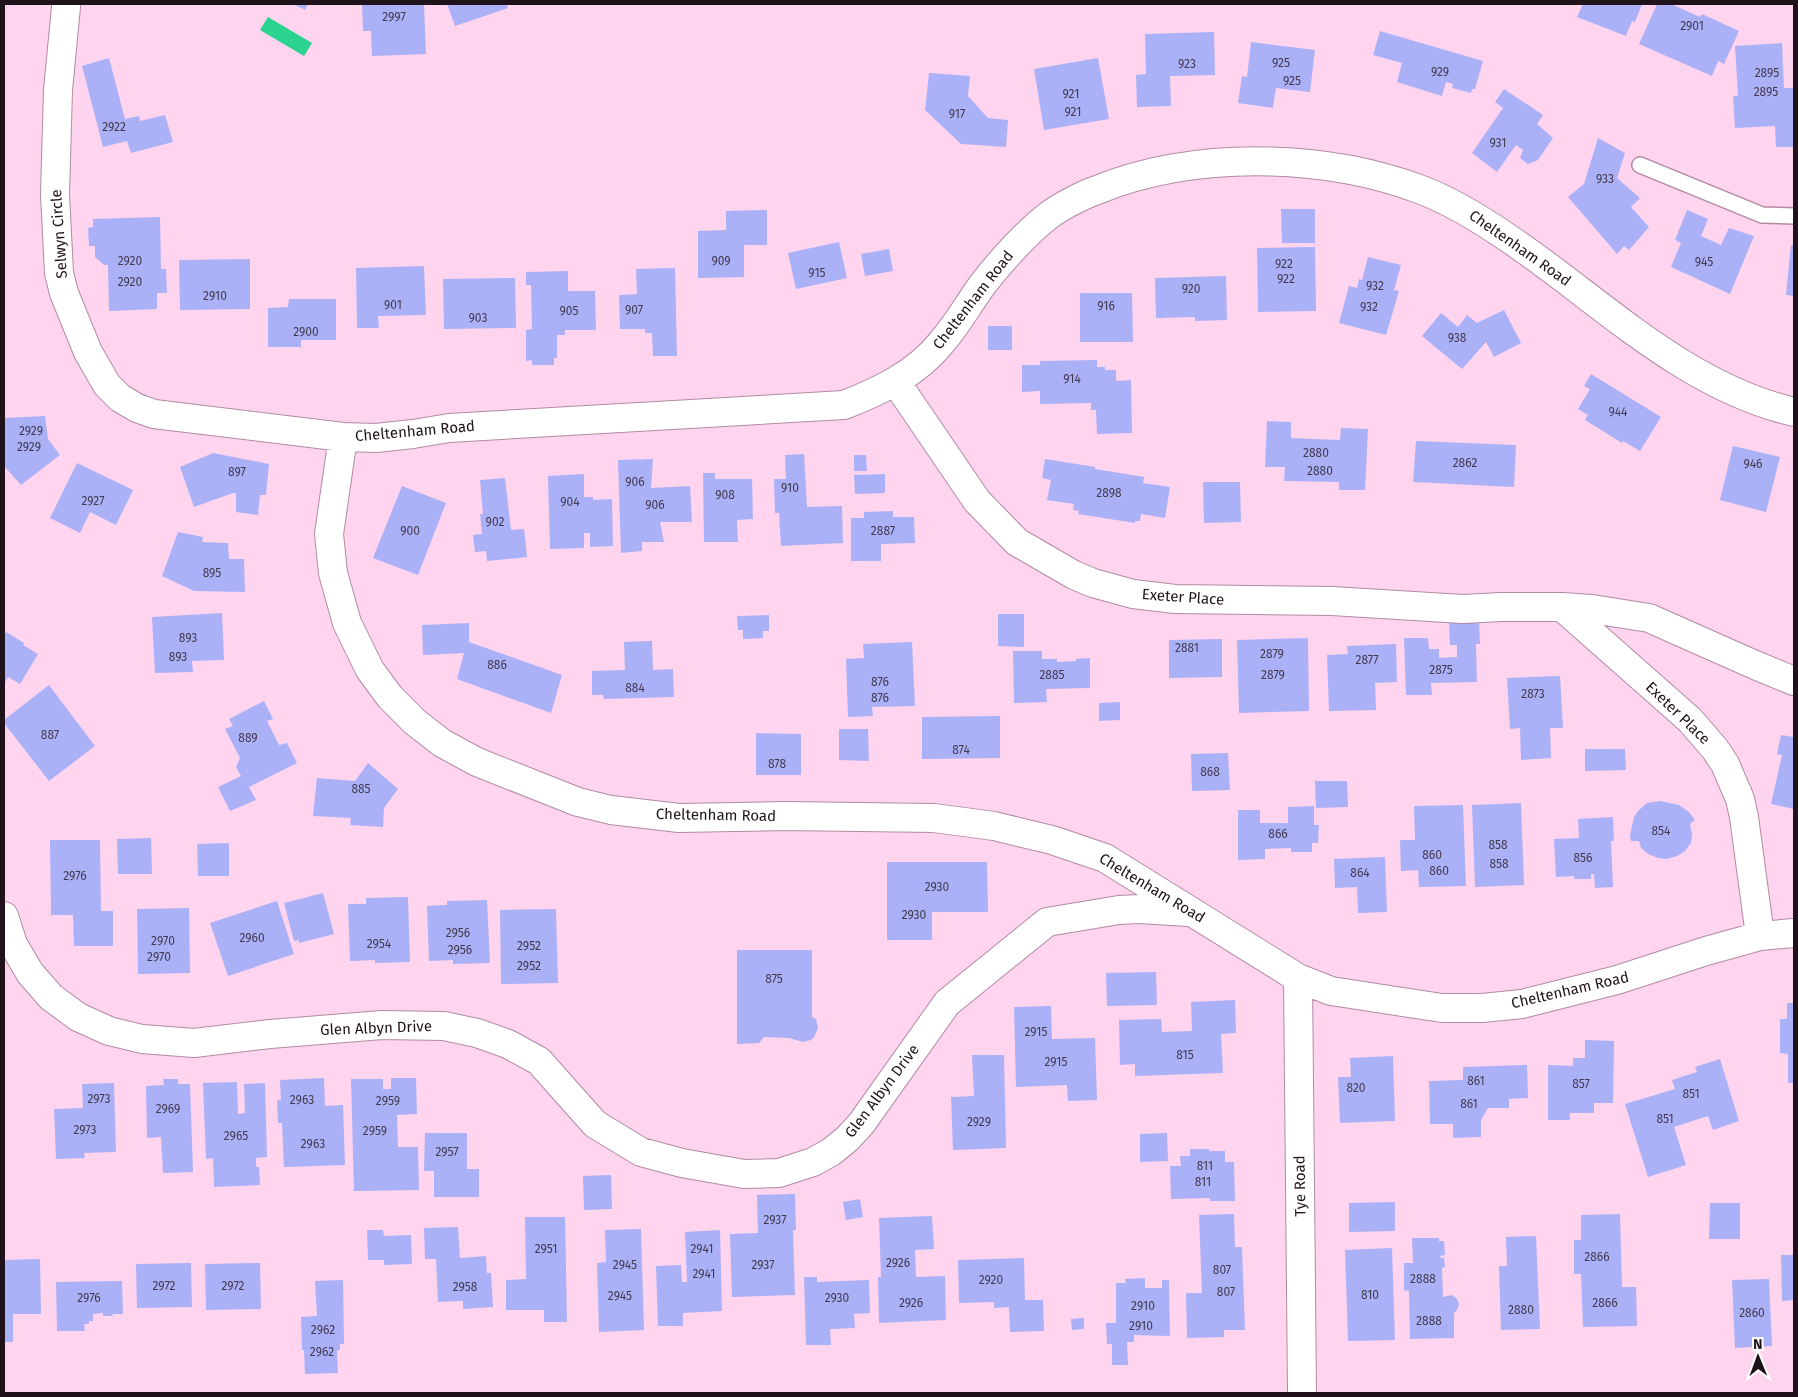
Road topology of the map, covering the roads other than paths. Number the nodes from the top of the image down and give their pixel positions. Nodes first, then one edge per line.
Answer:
1 (66, 7) dead end
2 (1640, 165) dead end
3 (1794, 216) edge
4 (896, 382) junction
5 (1794, 412) edge
6 (343, 437) junction
7 (1562, 607) junction
8 (1794, 681) edge
9 (1193, 912) junction
10 (4, 916) edge
11 (1794, 933) edge
12 (1760, 936) junction
13 (1298, 978) junction
14 (1302, 1393) edge

1 - 6 street, Selwyn Circle
2 - 3 lane
4 - 5 street, Cheltenham Road
4 - 6 street, Cheltenham Road
4 - 7 street, Exeter Place
6 - 9 street, Cheltenham Road
7 - 8 street, Exeter Place
7 - 12 street, Exeter Place
9 - 10 street, Glen Albyn Drive
9 - 13 street, Cheltenham Road
11 - 12 street, Cheltenham Road
12 - 13 street, Cheltenham Road
13 - 14 street, Tye Road

